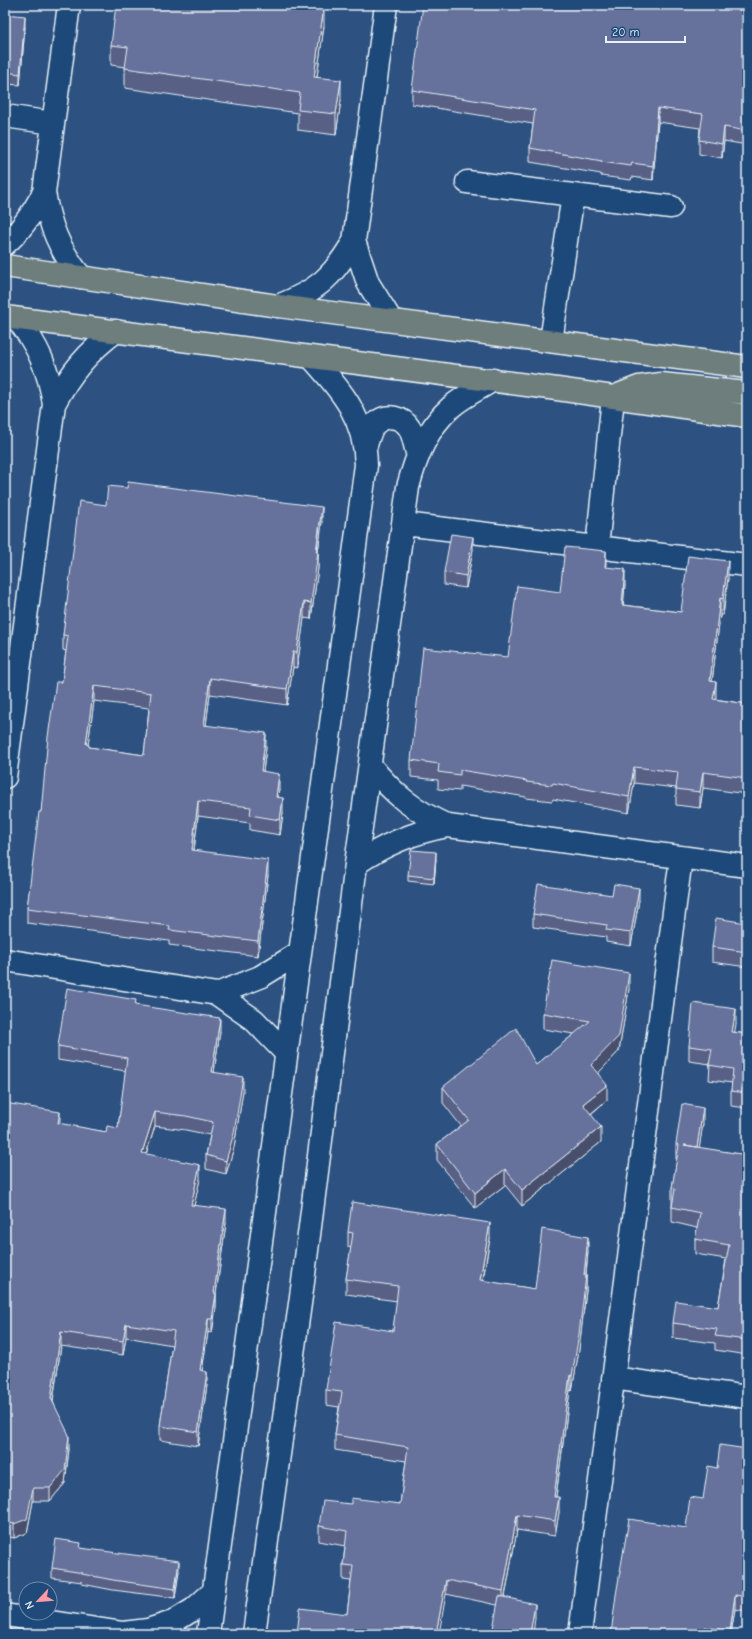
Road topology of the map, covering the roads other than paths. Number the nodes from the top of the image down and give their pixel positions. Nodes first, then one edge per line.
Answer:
1 (69, 5) edge
2 (386, 5) edge
3 (5, 116) edge
4 (53, 123) junction
5 (468, 182) dead end
6 (44, 192) junction
7 (573, 195) junction
8 (671, 206) dead end
9 (354, 241) junction
10 (5, 244) edge
11 (5, 266) edge
12 (81, 277) junction
13 (278, 306) junction
14 (11, 318) edge
15 (391, 320) junction
16 (116, 331) junction
17 (551, 341) junction
18 (312, 358) junction
19 (747, 367) edge
20 (493, 380) junction
21 (747, 393) edge
22 (613, 398) junction
23 (54, 404) junction
24 (747, 416) edge
25 (365, 448) junction
26 (418, 456) junction
27 (404, 524) junction
28 (597, 547) junction
29 (747, 565) edge
30 (370, 765) junction
31 (5, 771) edge
32 (448, 826) junction
33 (681, 858) junction
34 (356, 864) junction
35 (747, 866) edge
36 (300, 953) junction
37 (5, 960) edge
38 (217, 994) junction
39 (285, 1052) junction
40 (613, 1378) junction
41 (747, 1397) edge
42 (214, 1591) junction
43 (5, 1615) edge
44 (124, 1634) edge
45 (208, 1634) edge
46 (254, 1634) edge
47 (580, 1634) edge

1 - 4 street
2 - 9 street
3 - 4 street
4 - 6 street
5 - 7 street
6 - 10 street
6 - 12 street
7 - 8 street
7 - 17 street
9 - 13 street
9 - 15 street
11 - 12 main road
12 - 13 main road
13 - 15 main road
14 - 16 main road
14 - 23 street
15 - 17 main road
16 - 18 main road
16 - 23 street
17 - 19 main road
18 - 20 main road
18 - 25 street
20 - 22 main road
20 - 26 street
21 - 22 main road
22 - 24 main road
22 - 28 street
23 - 31 street
25 - 26 street
25 - 36 street
26 - 27 street
27 - 28 street
27 - 30 street
28 - 29 street
30 - 32 street
30 - 34 street
32 - 33 street
32 - 34 street
33 - 35 street
33 - 40 street
34 - 46 street
36 - 38 street
36 - 39 street
37 - 38 street
38 - 39 street
39 - 42 street
40 - 41 street
40 - 47 street
42 - 44 street
42 - 45 street
43 - 44 street

